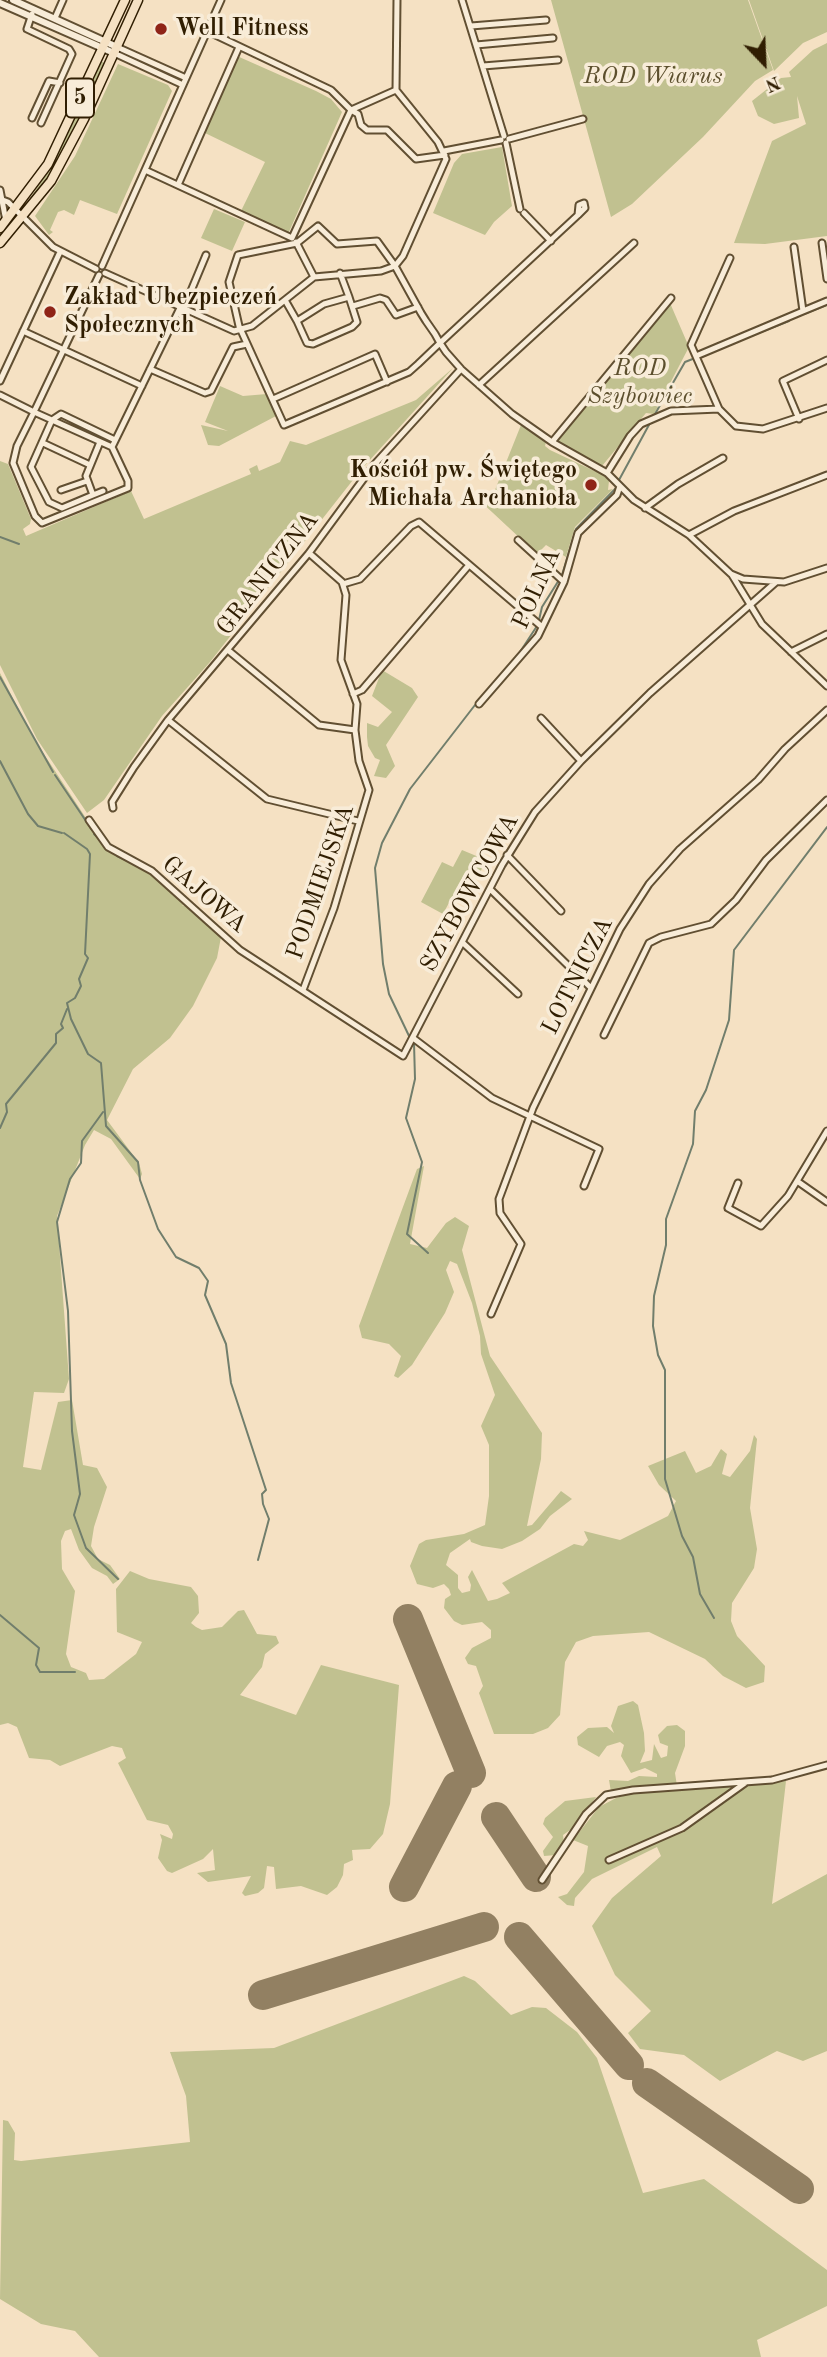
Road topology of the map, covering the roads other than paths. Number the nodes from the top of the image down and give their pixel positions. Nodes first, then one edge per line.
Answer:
1 (13, 0) edge
2 (63, 0) edge
3 (125, 0) edge
4 (138, 0) edge
5 (221, 0) edge
6 (397, 0) edge
7 (462, 0) edge
8 (0, 3) edge
9 (32, 13) junction
10 (55, 18) junction
11 (546, 20) dead end
12 (471, 26) junction
13 (207, 32) junction
14 (553, 38) dead end
15 (105, 45) junction
16 (476, 45) junction
17 (239, 47) junction
18 (116, 50) junction
19 (558, 60) dead end
20 (483, 66) junction
21 (185, 81) junction
22 (60, 83) junction
23 (396, 90) junction
24 (351, 110) junction
25 (32, 118) dead end
26 (583, 119) dead end
27 (41, 123) dead end
28 (505, 140) junction
29 (445, 153) junction
30 (145, 170) junction
31 (178, 185) junction
32 (0, 190) edge
33 (4, 201) edge
34 (22, 201) junction
35 (15, 210) junction
36 (578, 215) dead end
37 (23, 218) junction
38 (3, 224) edge
39 (294, 241) junction
40 (551, 241) junction
41 (0, 243) edge
42 (634, 243) dead end
43 (822, 243) dead end
44 (794, 247) dead end
45 (60, 252) junction
46 (206, 254) dead end
47 (730, 258) dead end
48 (395, 266) junction
49 (101, 271) junction
50 (340, 273) junction
51 (314, 277) junction
52 (827, 279) edge
53 (349, 298) junction
54 (671, 298) dead end
55 (285, 300) junction
56 (827, 302) edge
57 (353, 306) junction
58 (418, 307) junction
59 (181, 309) junction
60 (803, 311) junction
61 (297, 321) junction
62 (23, 331) junction
63 (241, 331) junction
64 (440, 343) junction
65 (247, 344) junction
66 (64, 349) junction
67 (697, 358) junction
68 (827, 359) edge
69 (152, 366) junction
70 (461, 369) junction
71 (0, 381) edge
72 (387, 382) junction
73 (479, 385) junction
74 (142, 386) junction
75 (0, 396) edge
76 (272, 399) junction
77 (827, 408) edge
78 (719, 409) junction
79 (34, 412) junction
80 (799, 419) junction
81 (52, 420) junction
82 (115, 440) junction
83 (100, 442) junction
84 (552, 442) junction
85 (43, 443) junction
86 (112, 447) junction
87 (723, 458) dead end
88 (90, 465) junction
89 (607, 473) junction
90 (827, 475) edge
91 (36, 480) junction
92 (88, 481) junction
93 (22, 486) junction
94 (620, 486) junction
95 (61, 490) dead end
96 (92, 490) junction
97 (103, 491) dead end
98 (645, 508) junction
99 (689, 535) junction
100 (518, 540) dead end
101 (309, 553) junction
102 (469, 565) junction
103 (827, 568) edge
104 (731, 574) junction
105 (564, 582) junction
106 (776, 582) junction
107 (343, 584) junction
108 (749, 605) junction
109 (541, 626) junction
110 (827, 634) edge
111 (229, 651) junction
112 (791, 652) junction
113 (827, 686) edge
114 (353, 694) junction
115 (479, 704) dead end
116 (827, 710) edge
117 (541, 718) dead end
118 (168, 720) junction
119 (355, 730) junction
120 (581, 761) junction
121 (827, 800) edge
122 (113, 807) dead end
123 (89, 820) dead end
124 (358, 821) junction
125 (508, 855) junction
126 (489, 888) junction
127 (561, 911) dead end
128 (462, 942) junction
129 (590, 987) junction
130 (303, 990) junction
131 (518, 994) dead end
132 (604, 1035) dead end
133 (413, 1038) junction
134 (530, 1114) junction
135 (827, 1131) edge
136 (820, 1145) junction
137 (827, 1150) edge
138 (797, 1181) junction
139 (738, 1183) dead end
140 (584, 1186) dead end
141 (827, 1202) edge
142 (491, 1314) dead end
143 (827, 1765) edge
144 (745, 1783) junction
145 (609, 1860) dead end
146 (542, 1880) dead end

1 - 9 street
2 - 10 street
3 - 15 main road, 5
4 - 18 main road, 5
5 - 13 street
6 - 23 street
7 - 12 street
8 - 9 street
9 - 10 street
9 - 15 street
9 - 22 street
10 - 15 street
11 - 12 street
12 - 16 street
13 - 17 street
13 - 21 street
14 - 16 street
15 - 18 street
15 - 34 main road, 5
16 - 20 street
17 - 24 street
17 - 31 street
18 - 21 street
18 - 37 main road, 5
19 - 20 street
20 - 28 street
21 - 30 street
22 - 25 street
22 - 27 street
23 - 24 street
23 - 29 street
24 - 29 street
24 - 39 street
26 - 28 street
28 - 29 street
28 - 40 street
29 - 48 street
30 - 31 street
30 - 49 street
31 - 39 street
32 - 33 street
33 - 34 street
33 - 35 street
33 - 38 street
34 - 35 main road, 5
35 - 37 street
35 - 38 main road, 5
36 - 40 street
37 - 41 main road, 5
37 - 45 street
39 - 48 street
39 - 51 street
39 - 63 street
40 - 64 street
42 - 73 street
43 - 52 street
44 - 60 street
45 - 49 street
45 - 62 street
46 - 59 street
47 - 67 street
48 - 50 street
48 - 58 street
49 - 59 street
49 - 66 street
50 - 51 street
50 - 53 street
51 - 55 street
53 - 57 street
53 - 61 street
54 - 84 street
55 - 61 street
55 - 63 street
56 - 60 street
57 - 58 street
57 - 61 street
58 - 64 street
59 - 63 street
59 - 69 street
60 - 67 street
62 - 66 street
62 - 71 street
63 - 65 street
64 - 70 street
64 - 72 street
65 - 69 street
65 - 76 street
66 - 74 street
66 - 79 street
67 - 78 street
68 - 80 street
69 - 74 street
70 - 73 street
70 - 101 street, GRANICZNA
72 - 76 street
72 - 76 street
73 - 84 street
74 - 82 street
75 - 79 street
77 - 80 street
78 - 80 street
78 - 89 street
79 - 81 street
79 - 93 street
81 - 82 street
81 - 83 street
81 - 85 street
82 - 86 street
83 - 86 street
83 - 88 street
84 - 89 street
85 - 88 street
85 - 91 street
86 - 93 street
87 - 98 street
88 - 92 street
89 - 94 street
90 - 99 street
91 - 93 street
91 - 96 street
92 - 95 street
92 - 96 street
94 - 98 street
94 - 105 street, POLNA
96 - 97 street
98 - 99 street
99 - 104 street
100 - 105 street
101 - 107 street
101 - 111 street, GRANICZNA
102 - 107 street
102 - 109 street
102 - 114 street
103 - 106 street
104 - 106 street
104 - 108 street
105 - 109 street, POLNA
106 - 108 street
107 - 114 street, PODMIEJSKA
108 - 112 street
108 - 120 street, SZYBOWCOWA
109 - 115 street, POLNA
110 - 112 street
111 - 118 street, GRANICZNA
111 - 119 street
112 - 113 street
114 - 119 street, PODMIEJSKA
116 - 129 street, LOTNICZA
117 - 120 street
118 - 122 street, GRANICZNA
118 - 124 street
119 - 124 street, PODMIEJSKA
120 - 125 street, SZYBOWCOWA
121 - 132 street
123 - 130 street, GAJOWA
124 - 130 street, PODMIEJSKA
125 - 126 street, SZYBOWCOWA
125 - 127 street
126 - 128 street, SZYBOWCOWA
126 - 129 street
128 - 131 street
128 - 133 street, SZYBOWCOWA
129 - 134 street, LOTNICZA
130 - 133 street
133 - 134 street
134 - 140 street
134 - 142 street, LOTNICZA
135 - 136 street
136 - 137 street
136 - 138 street
138 - 139 street
138 - 141 street
143 - 144 street
144 - 145 street
144 - 146 street

